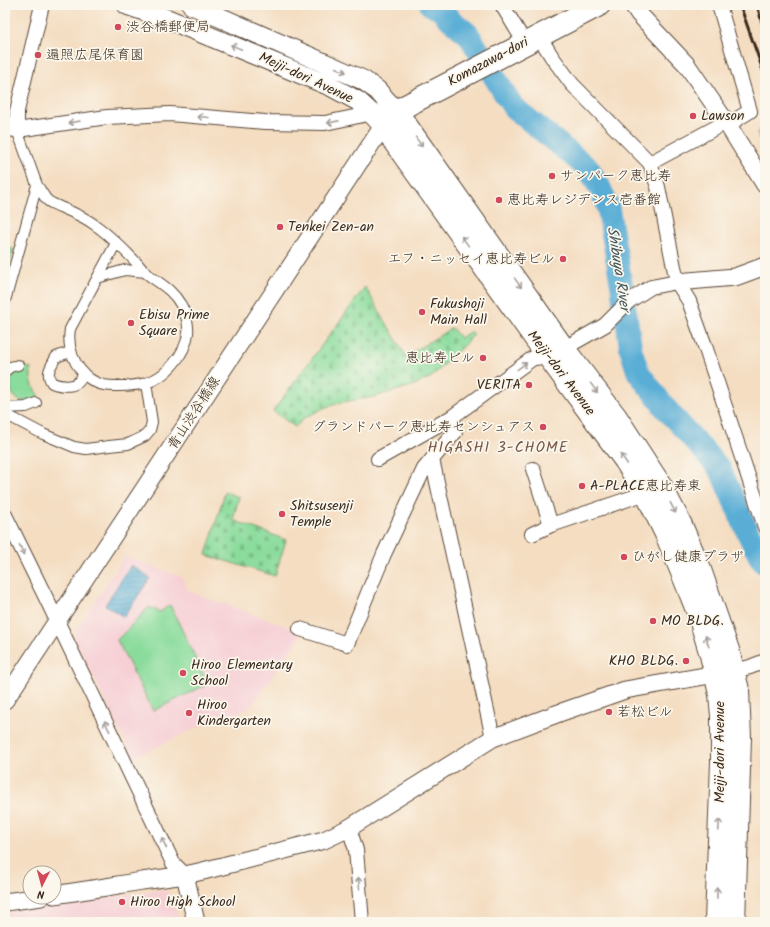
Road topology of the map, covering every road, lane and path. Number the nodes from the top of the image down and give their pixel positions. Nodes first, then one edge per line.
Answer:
1 (42, 5) edge
2 (127, 5) edge
3 (192, 5) edge
4 (502, 5) edge
5 (599, 5) edge
6 (633, 5) edge
7 (719, 5) edge
8 (532, 40) junction
9 (377, 90) junction
10 (417, 100) junction
11 (383, 116) junction
12 (726, 122) junction
13 (11, 129) edge
14 (650, 163) junction
15 (37, 184) junction
16 (765, 185) edge
17 (116, 243) junction
18 (765, 266) edge
19 (146, 272) junction
20 (97, 278) junction
21 (677, 282) junction
22 (5, 301) edge
23 (70, 352) junction
24 (557, 353) junction
25 (18, 365) dead end
26 (5, 371) edge
27 (83, 374) junction
28 (146, 383) junction
29 (36, 403) dead end
30 (5, 408) edge
31 (5, 414) edge
32 (452, 417) junction
33 (378, 459) dead end
34 (432, 459) junction
35 (533, 469) dead end
36 (646, 493) junction
37 (5, 515) edge
38 (551, 525) junction
39 (765, 527) edge
40 (532, 534) dead end
41 (57, 621) junction
42 (300, 629) dead end
43 (765, 661) edge
44 (725, 672) junction
45 (5, 700) edge
46 (493, 738) junction
47 (349, 828) junction
48 (185, 875) junction
49 (62, 894) edge
50 (22, 900) edge
51 (5, 902) edge
52 (196, 922) edge
53 (362, 922) edge
54 (716, 922) edge
55 (734, 922) edge

1 - 13 street
11 -> 2 main road, Meiji-dori Avenue
3 -> 9 main road, Meiji-dori Avenue
4 - 8 street
5 - 8 main road, Komazawa-dori
6 - 12 street
7 - 12 street
8 - 10 main road, Komazawa-dori
8 - 14 street
9 - 10 main road
9 - 11 main road, Meiji-dori Avenue
10 - 11 main road, Komazawa-dori
11 -> 13 street
11 - 24 main road, Meiji-dori Avenue
11 - 41 street, 青山渋谷橋線
12 - 14 street
12 - 16 street
13 - 15 street
14 - 21 street
15 - 17 street
15 - 22 street
17 - 19 street
17 - 20 street
18 - 21 street
19 - 20 street
19 - 28 street
20 - 23 street
21 - 24 street
21 - 39 street
23 - 27 street
23 - 27 street
32 -> 24 street
36 -> 24 main road, Meiji-dori Avenue
24 -> 44 main road, Meiji-dori Avenue
25 - 26 street
27 - 28 street
28 - 31 street
29 - 30 street
32 - 33 street
32 - 34 street
34 - 42 street
34 - 46 street
35 - 38 street
36 - 38 street
44 -> 36 main road, Meiji-dori Avenue
37 -> 41 street
38 - 40 street
41 - 45 street, 青山渋谷橋線
48 -> 41 street
43 - 44 street
44 - 46 street
54 -> 44 main road, Meiji-dori Avenue
44 - 55 main road, Meiji-dori Avenue
46 - 47 street
47 - 48 street
53 -> 47 street
48 - 49 street
48 - 52 street
50 - 51 street

